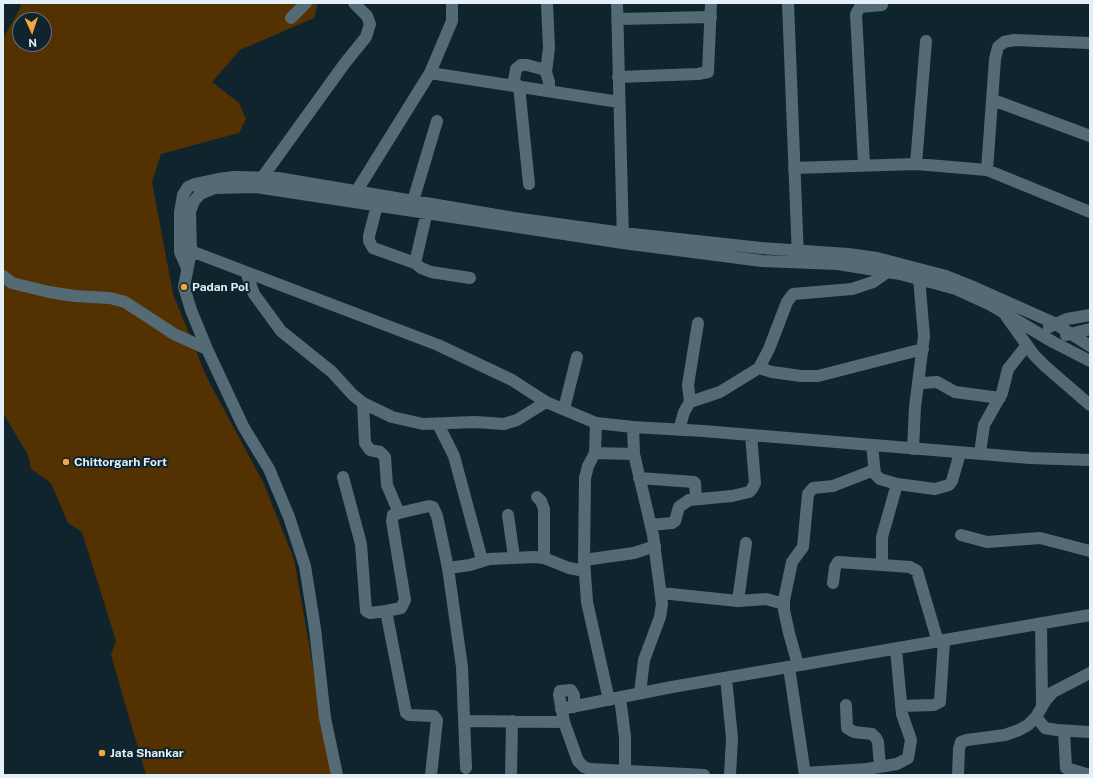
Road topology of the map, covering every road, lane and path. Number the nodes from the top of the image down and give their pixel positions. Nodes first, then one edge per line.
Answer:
1 (306, 3) edge
2 (354, 3) edge
3 (452, 3) edge
4 (547, 3) edge
5 (617, 3) edge
6 (711, 3) edge
7 (788, 3) edge
8 (882, 5) dead end
9 (710, 17) junction
10 (291, 18) dead end
11 (618, 18) junction
12 (926, 41) dead end
13 (1090, 43) edge
14 (546, 72) junction
15 (430, 73) junction
16 (618, 77) junction
17 (516, 86) junction
18 (549, 91) junction
19 (993, 100) junction
20 (618, 102) junction
21 (437, 121) dead end
22 (1090, 136) edge
23 (916, 164) junction
24 (864, 165) junction
25 (794, 168) junction
26 (987, 170) junction
27 (259, 182) junction
28 (529, 184) dead end
29 (356, 192) junction
30 (413, 201) junction
31 (377, 206) junction
32 (427, 209) junction
33 (1090, 212) edge
34 (623, 238) junction
35 (185, 252) junction
36 (798, 257) junction
37 (415, 263) junction
38 (246, 272) junction
39 (887, 272) junction
40 (3, 276) edge
41 (470, 278) dead end
42 (919, 278) junction
43 (1003, 312) junction
44 (1090, 315) edge
45 (698, 323) dead end
46 (1054, 324) junction
47 (1090, 329) edge
48 (1070, 333) junction
49 (1040, 334) junction
50 (1053, 342) junction
51 (1027, 345) junction
52 (1090, 346) edge
53 (923, 348) junction
54 (207, 349) junction
55 (577, 357) dead end
56 (1090, 361) edge
57 (759, 368) junction
58 (918, 385) junction
59 (1000, 398) junction
60 (546, 402) junction
61 (690, 402) junction
62 (363, 403) junction
63 (1090, 405) edge
64 (564, 409) junction
65 (596, 423) junction
66 (438, 424) junction
67 (633, 427) junction
68 (679, 430) junction
69 (751, 435) junction
70 (872, 445) junction
71 (913, 449) junction
72 (595, 453) junction
73 (960, 453) junction
74 (980, 453) junction
75 (634, 454) junction
76 (1090, 460) edge
77 (874, 470) junction
78 (343, 477) dead end
79 (639, 478) junction
80 (897, 484) junction
81 (537, 497) dead end
82 (696, 499) junction
83 (399, 513) junction
84 (508, 515) dead end
85 (651, 525) junction
86 (961, 536) dead end
87 (746, 543) dead end
88 (654, 546) junction
89 (1090, 551) edge
90 (514, 558) junction
91 (544, 558) junction
92 (482, 560) junction
93 (882, 565) junction
94 (585, 566) junction
95 (448, 568) junction
96 (833, 583) dead end
97 (661, 593) junction
98 (738, 601) junction
99 (784, 604) junction
100 (386, 611) junction
101 (1090, 614) edge
102 (1041, 623) junction
103 (941, 641) junction
104 (896, 649) junction
105 (794, 666) junction
106 (1090, 673) edge
107 (726, 678) junction
108 (640, 693) junction
109 (615, 698) junction
110 (846, 705) dead end
111 (901, 706) junction
112 (574, 707) junction
113 (561, 709) junction
114 (1039, 712) junction
115 (464, 721) junction
116 (512, 721) junction
117 (564, 722) junction
118 (1064, 731) junction
119 (1090, 732) edge
120 (880, 766) junction
121 (466, 768) dead end
122 (625, 773) edge
123 (856, 773) edge
124 (805, 774) edge
125 (337, 775) edge
126 (431, 775) edge
127 (511, 775) edge
128 (704, 775) edge
129 (730, 775) edge
130 (958, 775) edge
131 (1090, 775) edge

1 - 10 street
2 - 27 street
3 - 15 street
4 - 14 street
5 - 11 street
6 - 9 street
7 - 25 street
8 - 24 street
9 - 11 street
9 - 16 street
11 - 16 street
12 - 23 street
13 - 19 street
14 - 17 street
14 - 18 street
15 - 17 street
15 - 29 street
16 - 20 street
17 - 18 street
17 - 28 street
18 - 20 street
19 - 22 street
19 - 26 street
20 - 34 street
21 - 30 street
23 - 24 street
23 - 26 street
24 - 25 street
25 - 36 street
26 - 33 street
27 - 29 street
27 - 31 street
27 - 35 street
29 - 30 street
30 - 32 street
31 - 32 street
31 - 37 street
32 - 34 street
32 - 37 street
34 - 36 street
35 - 38 street
35 - 54 street
36 - 39 street
36 - 46 street
37 - 41 street
38 - 60 street
38 - 62 street
39 - 42 street
39 - 57 street
40 - 54 street
42 - 43 street
42 - 53 street
43 - 49 street
43 - 51 street
44 - 46 street
45 - 61 street
46 - 48 street
46 - 49 street
47 - 48 street
48 - 50 street
48 - 52 street
49 - 50 street
50 - 56 street
51 - 59 street
51 - 63 street
53 - 57 street
53 - 58 street
54 - 125 street
55 - 64 street
57 - 61 street
58 - 59 street
58 - 71 street
59 - 74 street
60 - 64 street
60 - 66 street
61 - 68 street
62 - 66 street
62 - 83 street
64 - 65 street
65 - 67 street
65 - 72 street
66 - 92 street
67 - 68 street
67 - 75 street
68 - 69 street
69 - 70 street
69 - 82 street
70 - 71 street
70 - 77 street
71 - 73 street
72 - 75 street
72 - 94 street
73 - 74 street
73 - 80 street
74 - 76 street
75 - 79 street
77 - 80 street
77 - 99 street
78 - 100 street
79 - 82 street
79 - 85 street
80 - 93 street
81 - 91 street
82 - 85 street
83 - 95 street
83 - 100 street
84 - 90 street
85 - 88 street
86 - 89 street
87 - 98 street
88 - 94 street
88 - 97 street
90 - 91 street
90 - 92 street
91 - 94 street
92 - 95 street
93 - 96 street
93 - 103 street
94 - 109 street
95 - 115 street
97 - 98 street
97 - 108 street
98 - 99 street
99 - 105 street
100 - 126 street
101 - 102 street
102 - 103 street
102 - 114 street
103 - 104 street
103 - 111 street
104 - 105 street
104 - 111 street
105 - 107 street
105 - 124 street
106 - 114 street
107 - 108 street
107 - 129 street
108 - 109 street
109 - 112 street
109 - 122 street
110 - 120 street
111 - 120 street
112 - 113 street
112 - 113 street
113 - 117 street
114 - 118 street
114 - 130 street
115 - 116 street
115 - 121 street
116 - 117 street
116 - 127 street
117 - 122 street
118 - 119 street
118 - 131 street
120 - 123 street
122 - 128 street
123 - 124 street

